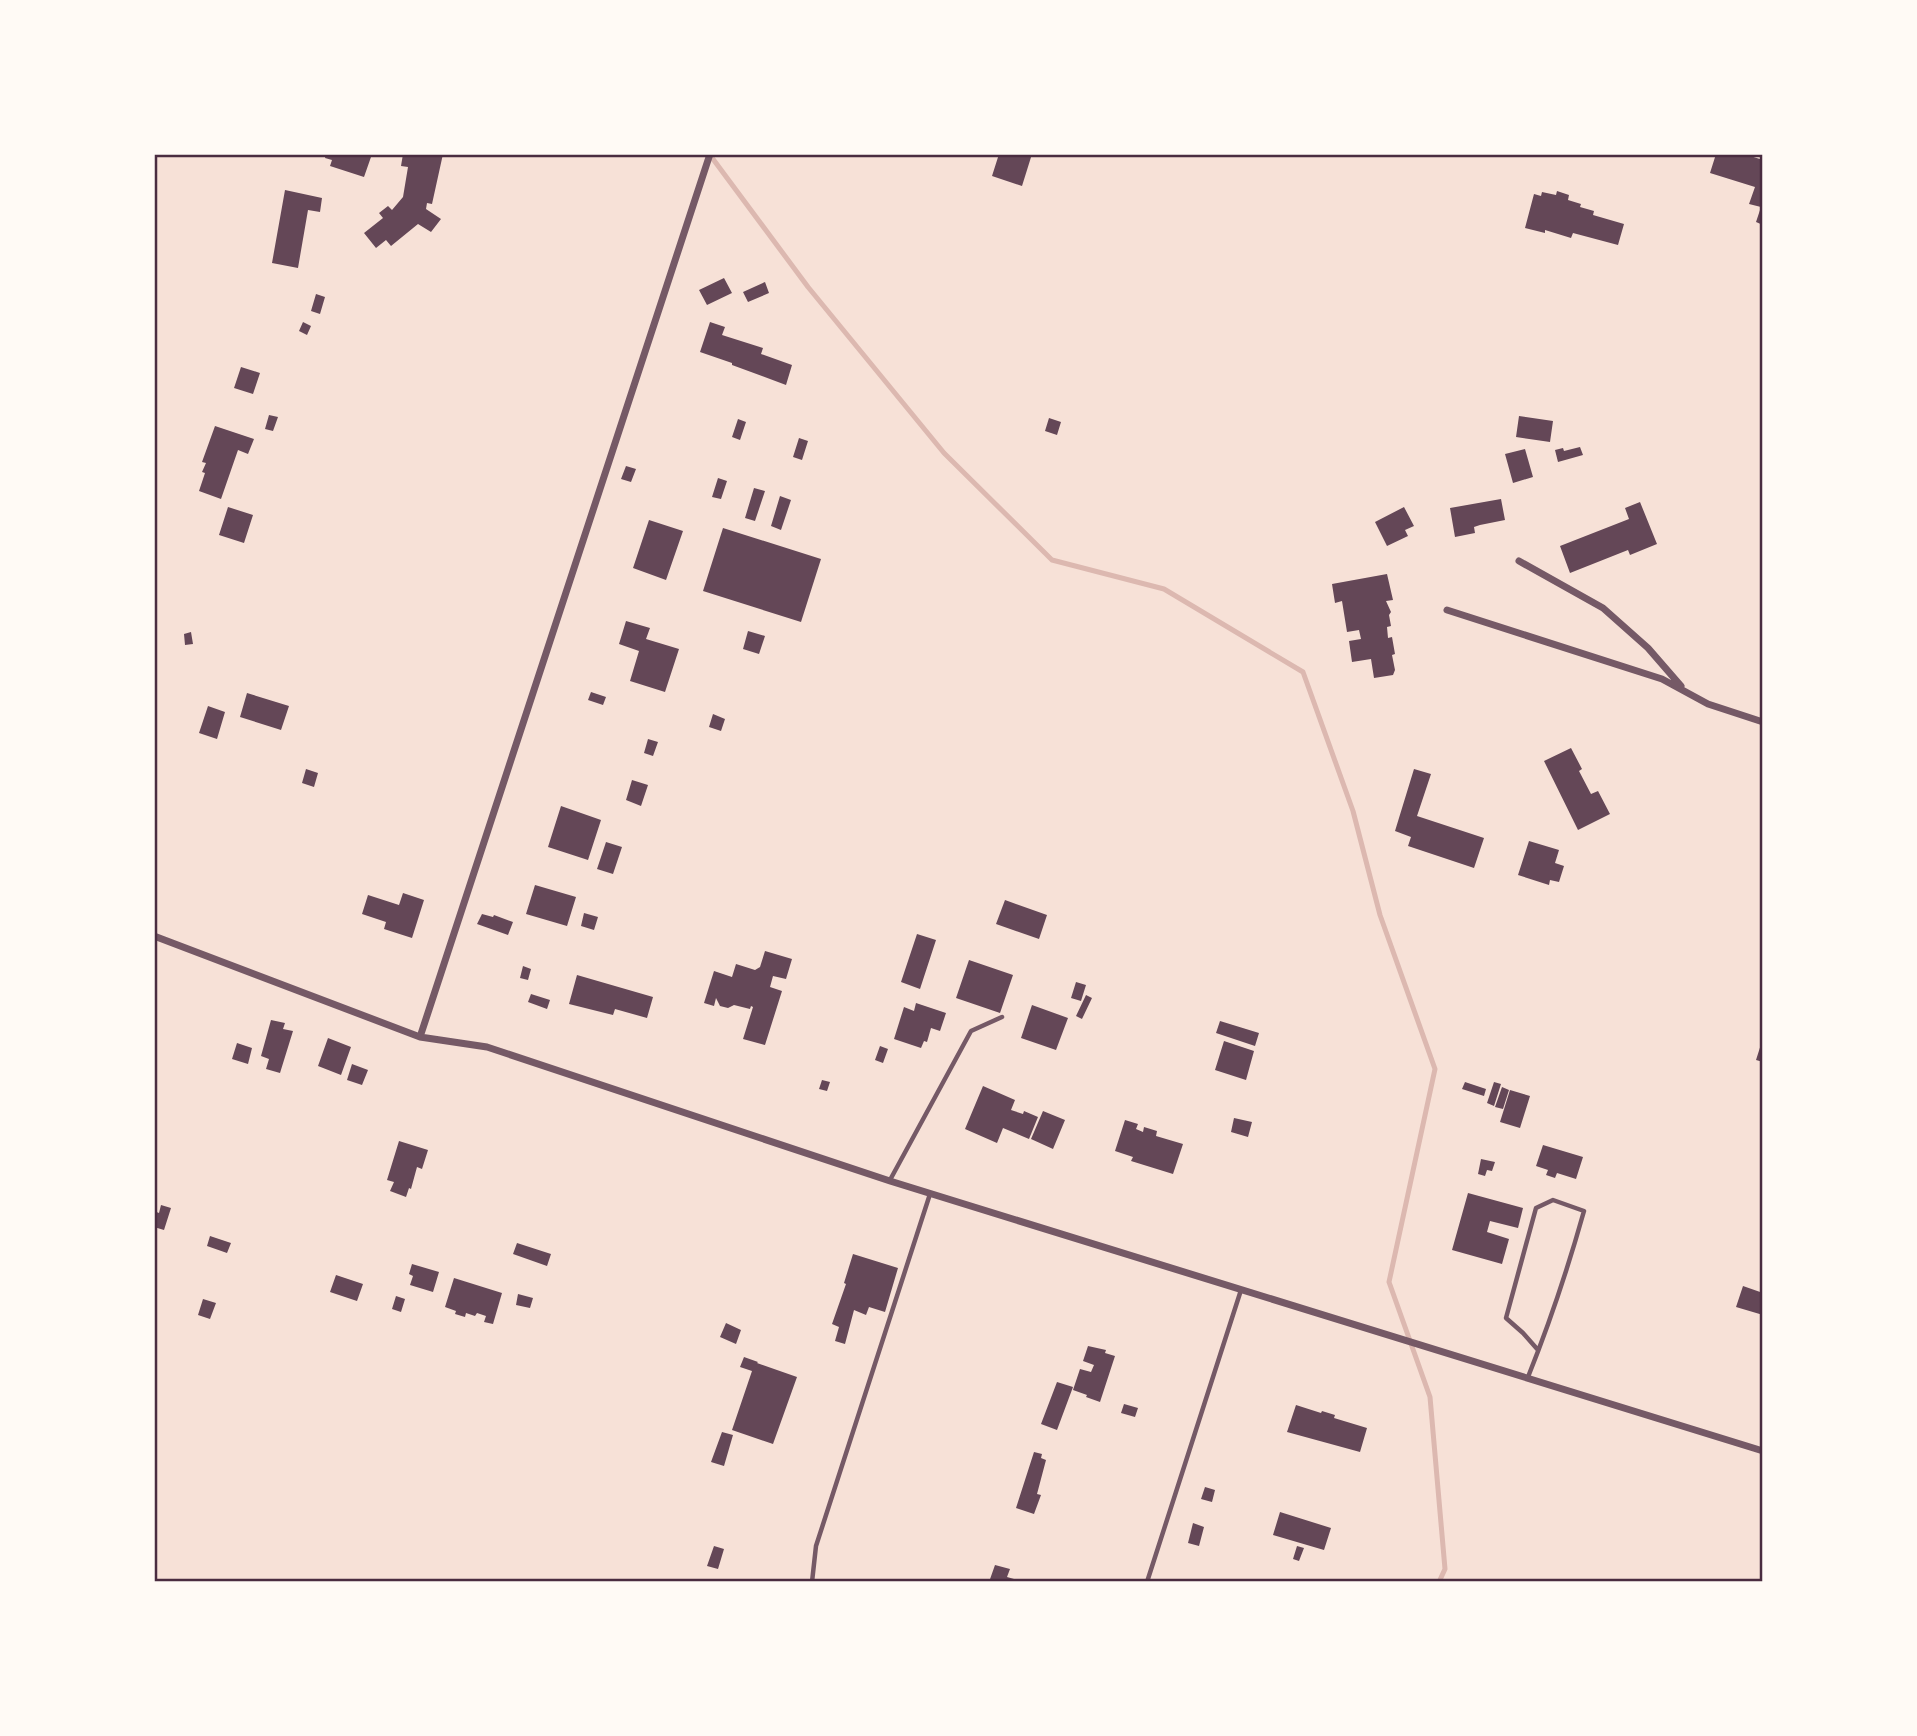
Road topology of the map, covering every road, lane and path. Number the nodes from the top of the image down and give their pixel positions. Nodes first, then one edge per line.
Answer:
1 (710, 154) edge
2 (1519, 561) dead end
3 (1447, 610) dead end
4 (1686, 692) junction
5 (1763, 722) edge
6 (154, 936) edge
7 (1002, 1017) dead end
8 (421, 1037) junction
9 (890, 1181) junction
10 (931, 1194) junction
11 (1241, 1289) junction
12 (1538, 1350) junction
13 (1528, 1377) junction
14 (1763, 1451) edge
15 (812, 1582) edge
16 (1147, 1582) edge

1 - 8 street
2 - 4 street
3 - 4 street
4 - 5 street
6 - 8 street
7 - 9 lane
8 - 9 street
9 - 10 street
10 - 11 street
10 - 15 lane
11 - 13 street
11 - 16 lane
12 - 12 lane
12 - 13 lane
13 - 14 street

